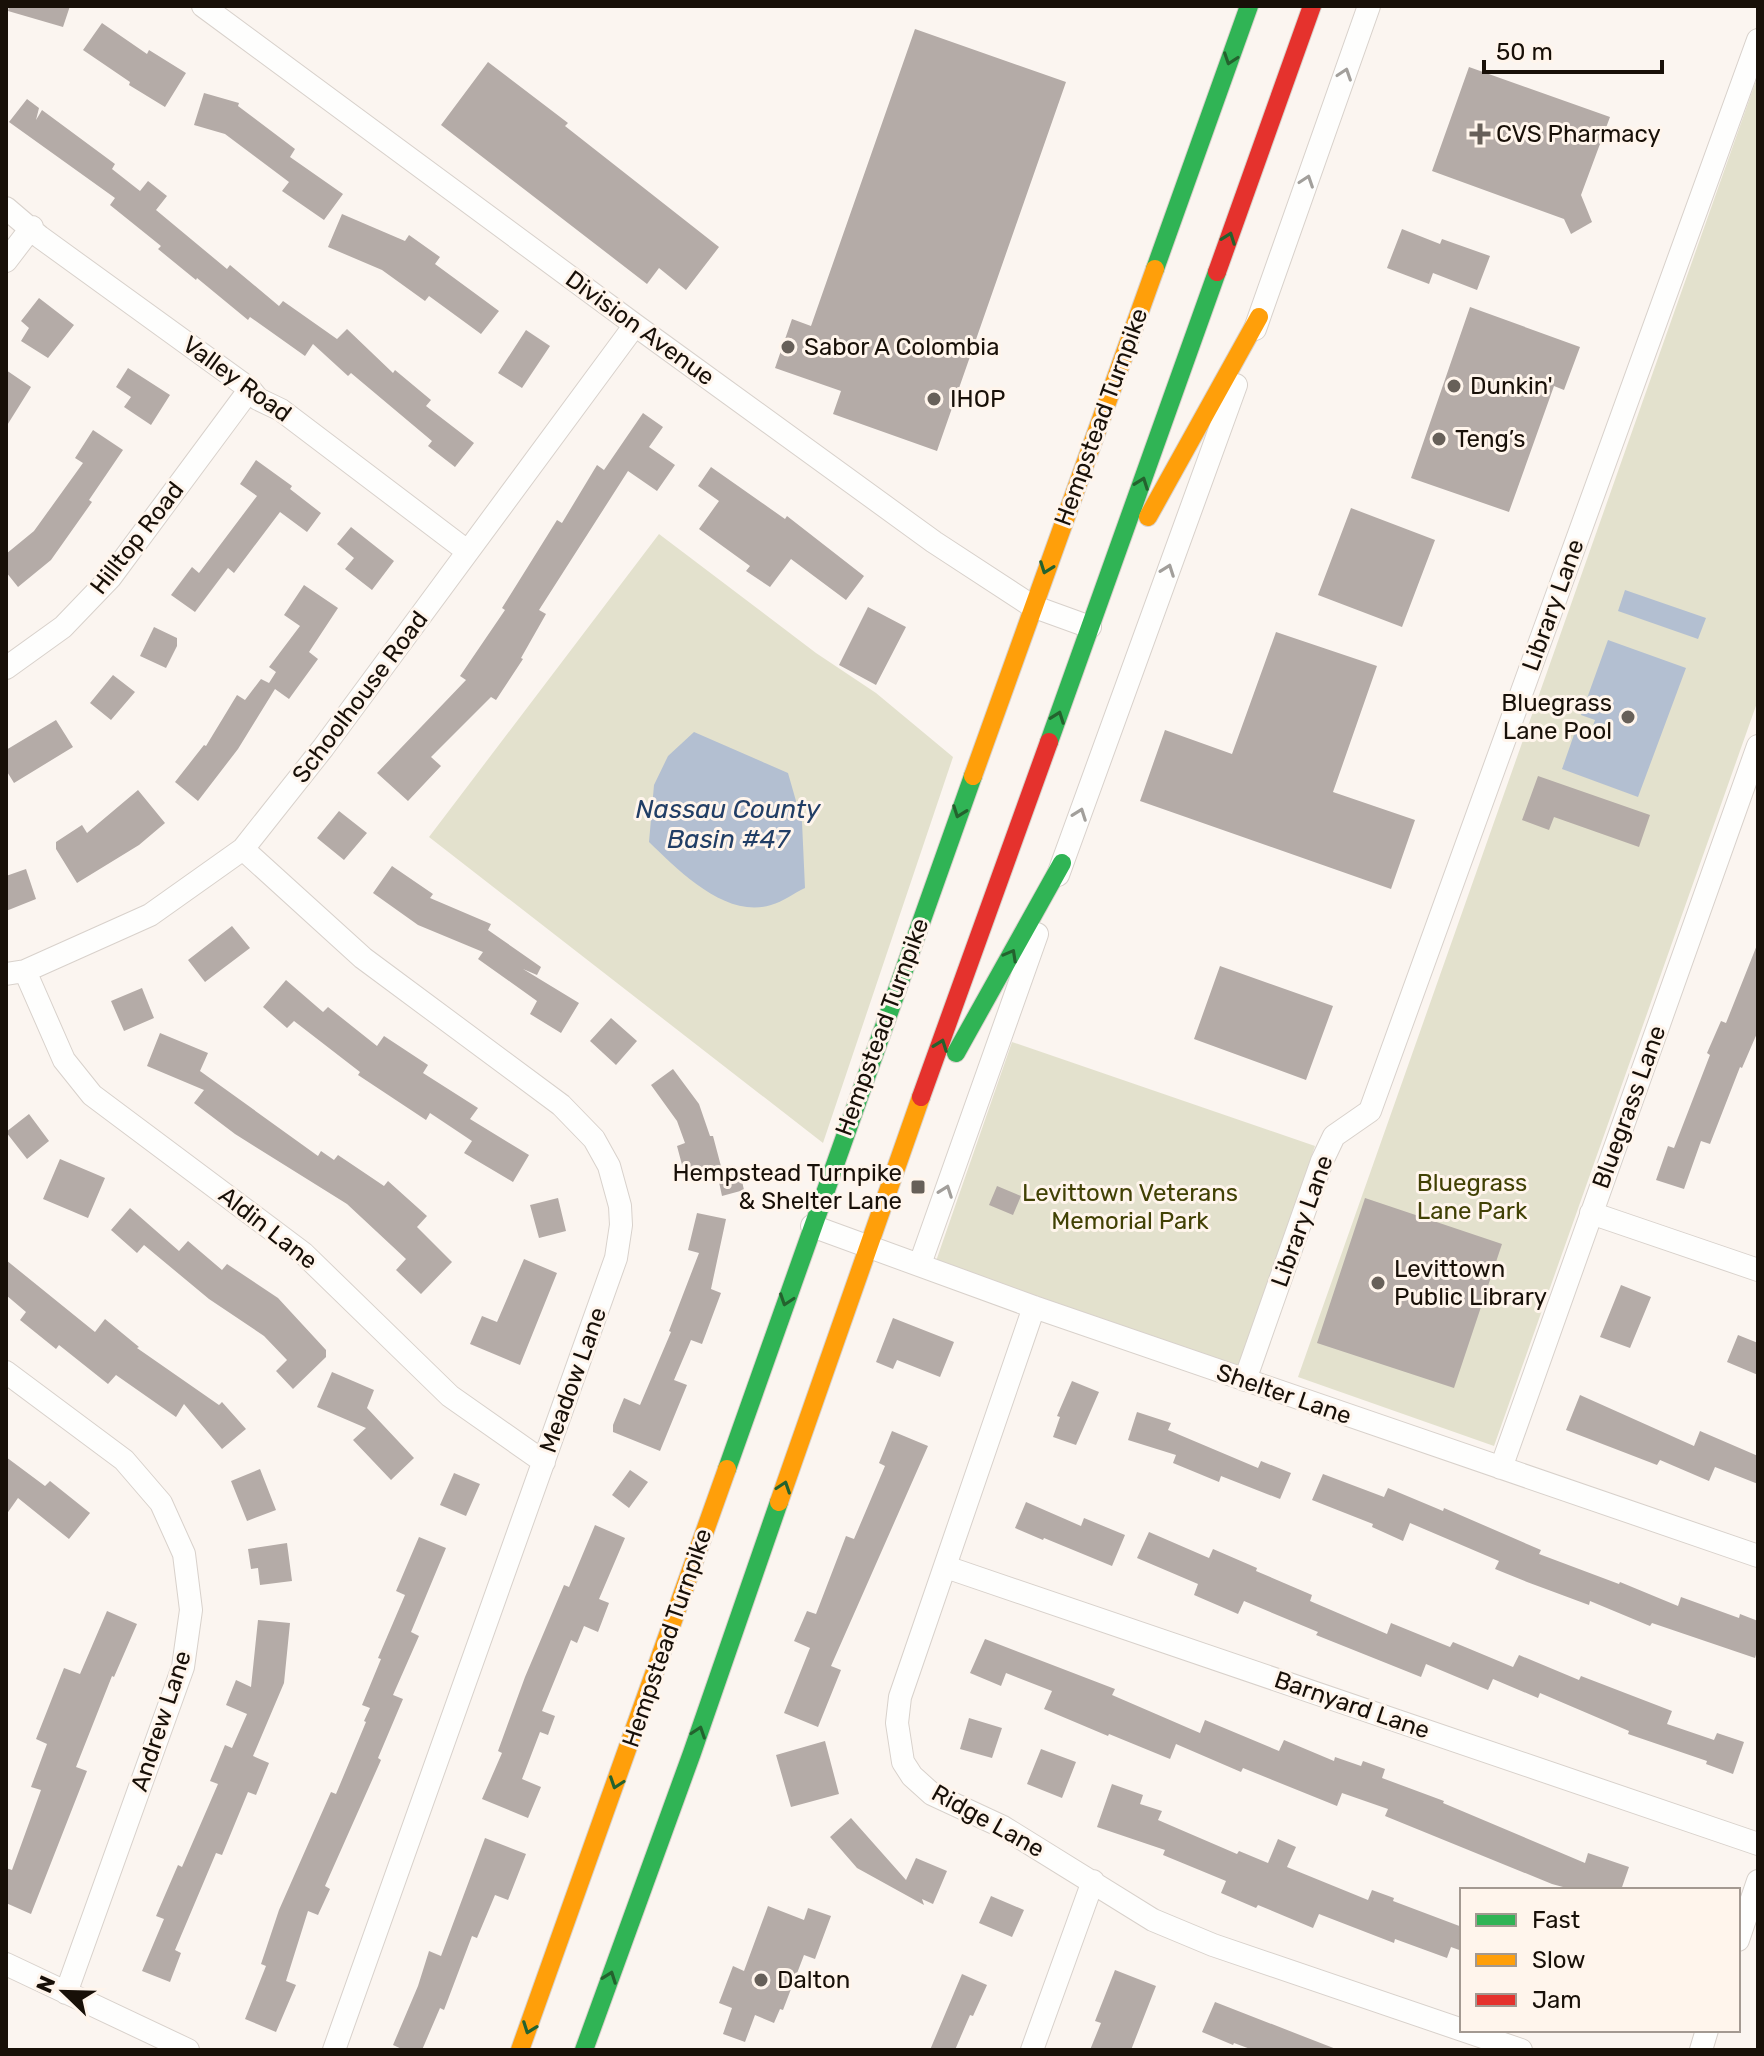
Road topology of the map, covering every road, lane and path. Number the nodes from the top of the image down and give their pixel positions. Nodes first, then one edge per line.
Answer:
1 (203, 6) edge
2 (1249, 6) edge
3 (1312, 6) edge
4 (1369, 6) edge
5 (1758, 40) edge
6 (6, 208) edge
7 (32, 227) junction
8 (6, 261) edge
9 (1259, 317) junction
10 (635, 325) junction
11 (250, 389) junction
12 (467, 551) junction
13 (1032, 606) junction
14 (1094, 618) junction
15 (6, 668) edge
16 (1758, 746) edge
17 (243, 849) junction
18 (1062, 863) junction
19 (16, 973) edge
20 (905, 1145) junction
21 (1591, 1213) junction
22 (812, 1226) junction
23 (868, 1246) junction
24 (920, 1264) junction
25 (1758, 1270) edge
26 (1034, 1307) junction
27 (6, 1372) edge
28 (1245, 1380) junction
29 (544, 1462) junction
30 (1501, 1468) junction
31 (1758, 1556) edge
32 (946, 1567) junction
33 (1758, 1844) edge
34 (1093, 1881) junction
35 (1758, 1881) edge
36 (1740, 1934) edge
37 (6, 1964) edge
38 (66, 1993) junction
39 (1460, 2029) edge
40 (1468, 2032) edge
41 (188, 2050) edge
42 (334, 2050) edge
43 (520, 2050) edge
44 (584, 2050) edge
45 (1032, 2050) edge
46 (1521, 2050) edge

1 - 10 street, Division Avenue
2 -> 13 main road, Hempstead Turnpike
14 -> 3 main road
9 -> 4 street
5 - 28 street, Library Lane
6 - 7 street, Valley Road
7 - 8 street
7 - 11 street, Valley Road
9 - 14 main road
18 -> 9 street
10 - 12 street, Schoolhouse Road
10 - 13 street, Division Avenue
11 - 12 street, Valley Road
11 - 15 street, Hilltop Road
12 - 17 street, Schoolhouse Road
13 - 14 street, Division Avenue
13 -> 22 main road, Hempstead Turnpike
20 -> 14 main road
16 - 21 street, Bluegrass Lane
17 - 19 street, Schoolhouse Road
17 - 29 street, Meadow Lane
20 -> 18 main road
24 -> 18 street
19 - 29 street, Aldin Lane
20 - 23 main road
21 - 25 street
21 - 30 street, Bluegrass Lane
22 - 23 street, Shelter Lane
22 -> 43 main road, Hempstead Turnpike
23 - 24 street, Shelter Lane
44 -> 23 main road
24 - 26 street, Shelter Lane
26 - 28 street, Shelter Lane
26 - 32 street, Ridge Lane
27 - 38 street, Andrew Lane
28 - 30 street, Shelter Lane
29 - 42 street, Meadow Lane
30 - 31 street, Shelter Lane
32 - 33 street, Barnyard Lane
32 - 34 street, Ridge Lane
34 - 39 street, Ridge Lane
34 - 45 street
35 - 36 street
37 - 38 street
38 - 41 street
40 - 46 street, Ridge Lane

